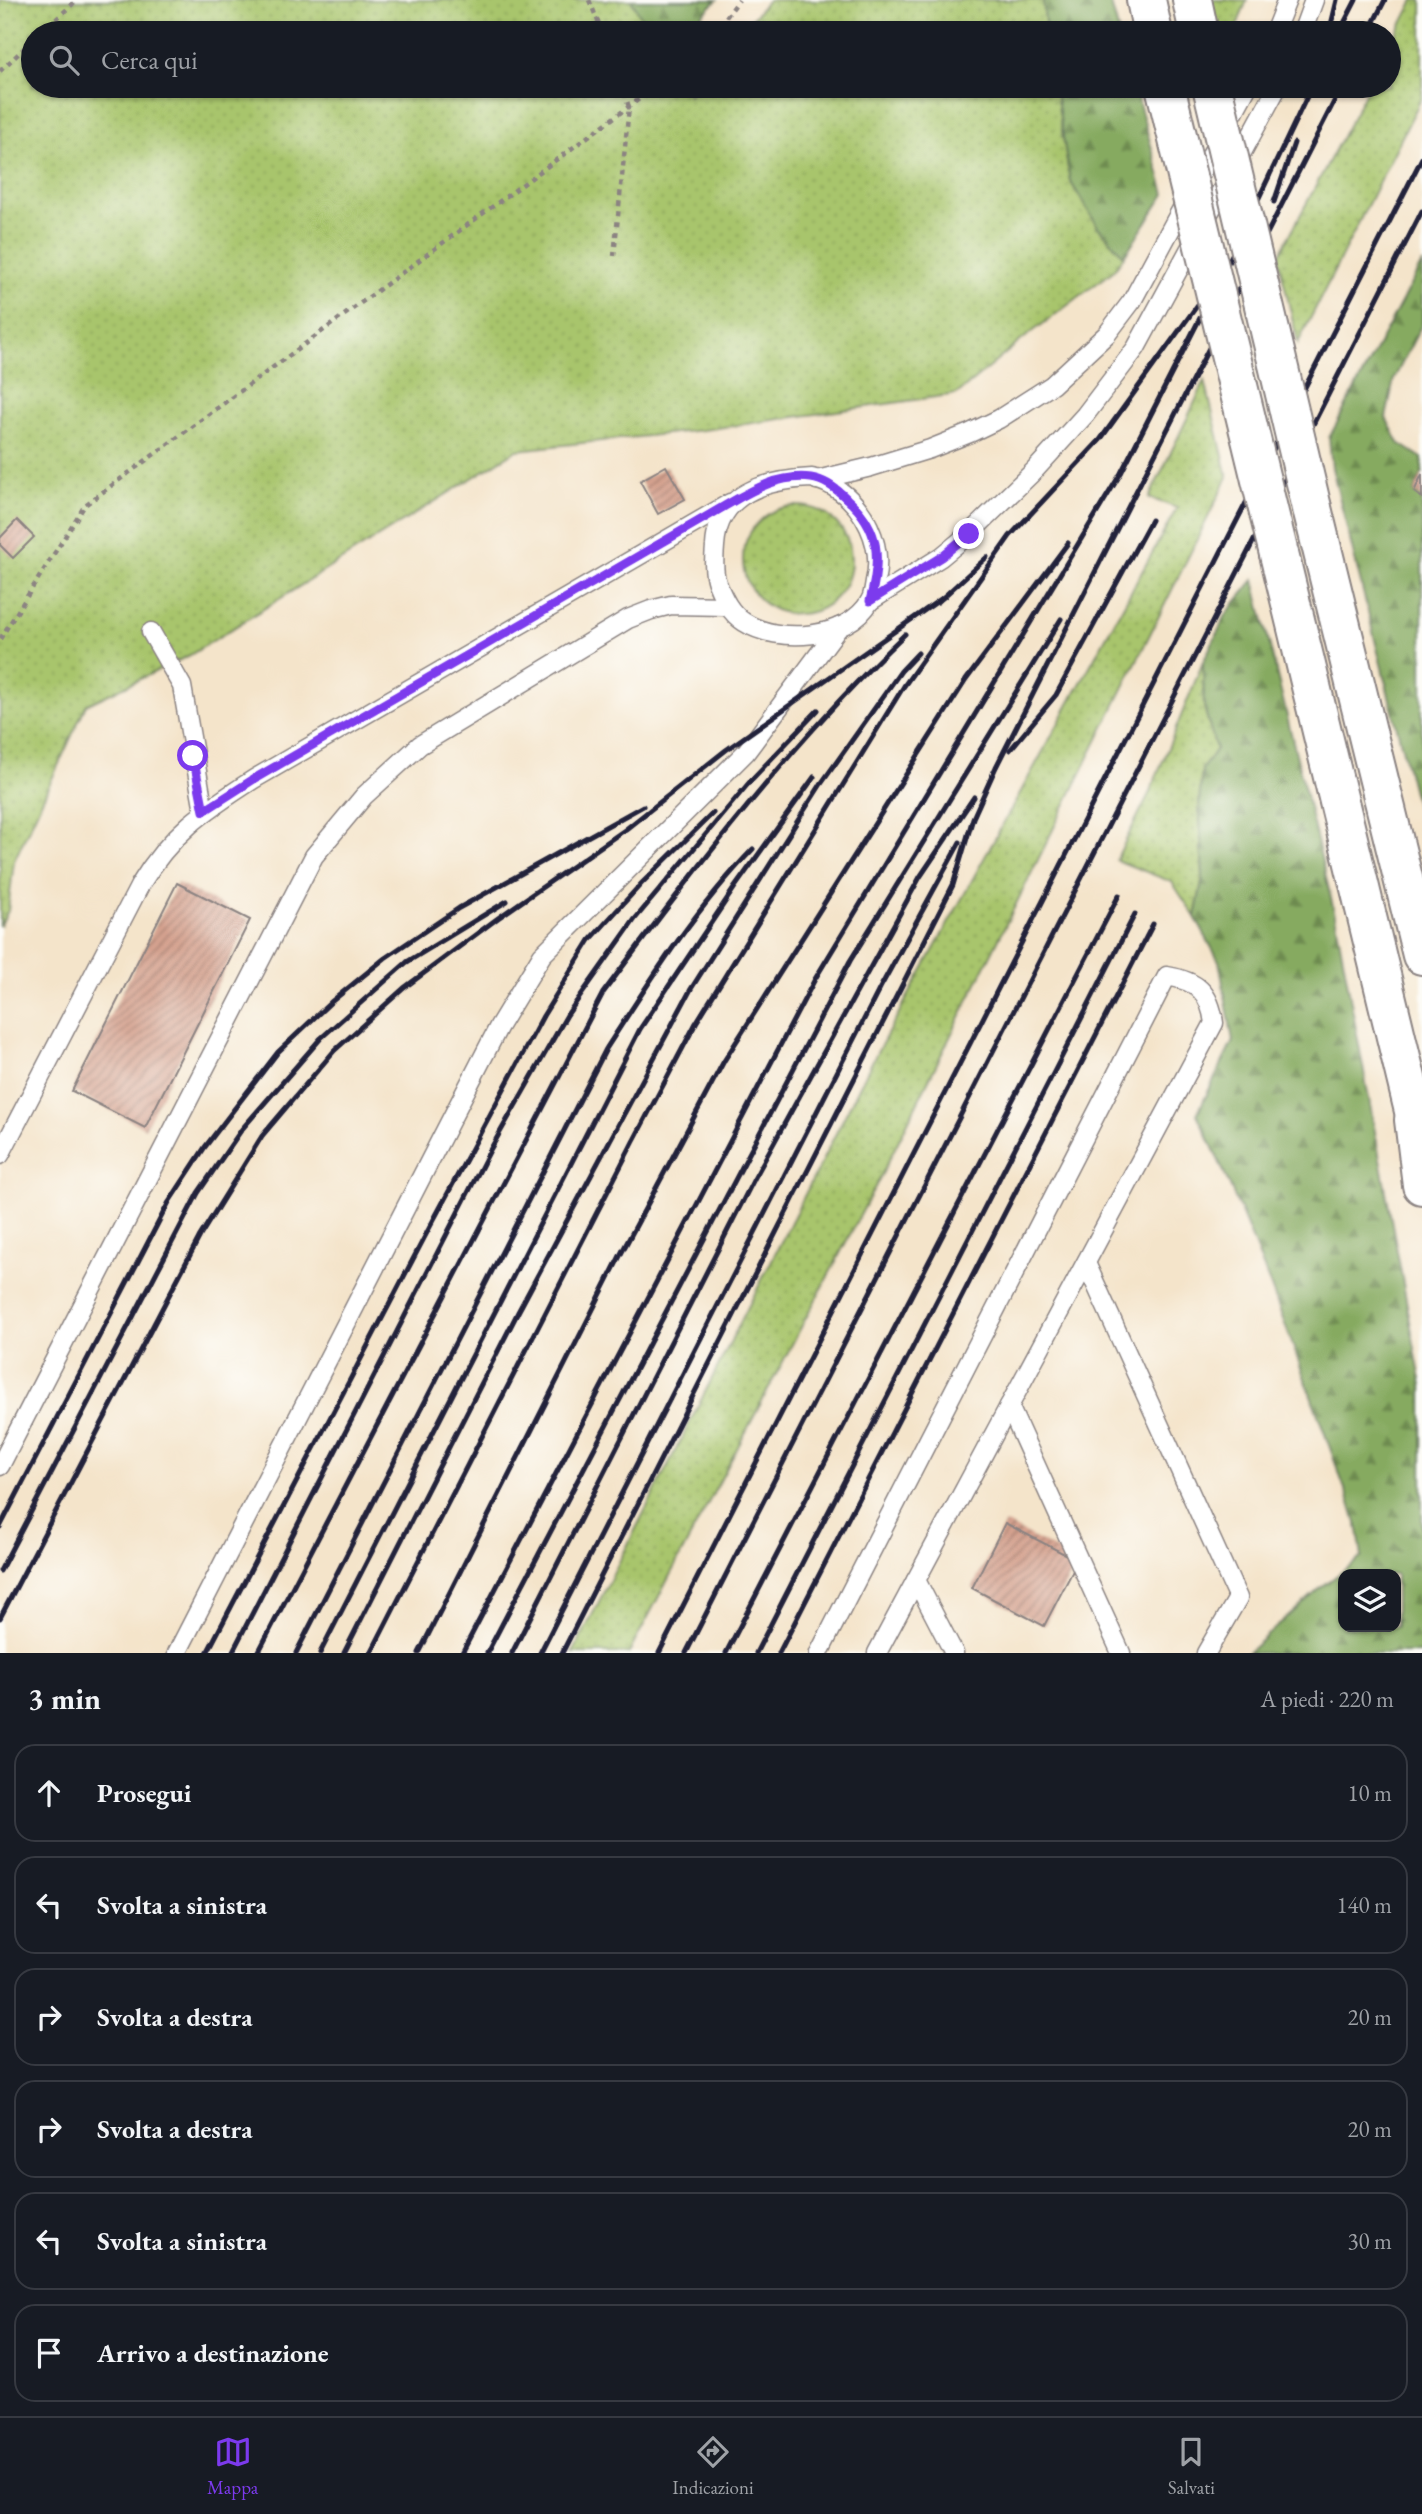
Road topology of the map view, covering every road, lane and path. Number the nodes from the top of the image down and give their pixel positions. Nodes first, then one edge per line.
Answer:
1 (77, 0) edge
2 (589, 0) edge
3 (739, 0) edge
4 (1146, 0) edge
5 (1192, 0) edge
6 (1287, 0) edge
7 (1314, 0) edge
8 (54, 21) edge
9 (598, 21) edge
10 (722, 21) edge
11 (1150, 21) edge
12 (1196, 21) edge
13 (1279, 21) edge
14 (1306, 21) edge
15 (21, 51) edge
16 (0, 71) edge
17 (626, 98) edge
18 (641, 98) edge
19 (1168, 98) edge
20 (1215, 98) edge
21 (1242, 98) edge
22 (1271, 98) edge
23 (629, 107) junction
24 (614, 256) dead end
25 (817, 480) junction
26 (730, 503) junction
27 (870, 601) junction
28 (727, 606) junction
29 (839, 627) junction
30 (151, 632) dead end
31 (0, 639) edge
32 (204, 811) junction
33 (1422, 956) edge
34 (1410, 1097) junction
35 (1422, 1144) edge
36 (0, 1155) edge
37 (1422, 1185) edge
38 (1086, 1263) junction
39 (1009, 1406) junction
40 (0, 1466) edge
41 (916, 1580) junction
42 (177, 1653) edge
43 (819, 1653) edge
44 (877, 1653) edge
45 (954, 1653) edge
46 (1121, 1653) edge
47 (1206, 1653) edge

1 - 8 path
2 - 9 path
3 - 10 path
4 - 11 highway
5 - 12 highway
6 - 13 lane
7 - 14 lane
15 - 16 path
17 - 23 path
18 - 23 path
19 - 34 highway, bridge
20 - 33 highway, bridge
21 - 25 lane
22 - 27 lane
23 - 24 path
23 - 31 path
25 - 26 lane
25 - 27 lane
26 - 28 lane
26 - 32 lane
27 - 29 lane
28 - 29 lane
28 - 40 lane
29 - 42 lane
30 - 32 lane
32 - 36 lane
34 - 35 highway
34 - 37 highway
38 - 39 lane
38 - 43 lane
38 - 47 lane
39 - 41 lane
39 - 46 lane
41 - 44 lane
41 - 45 lane

